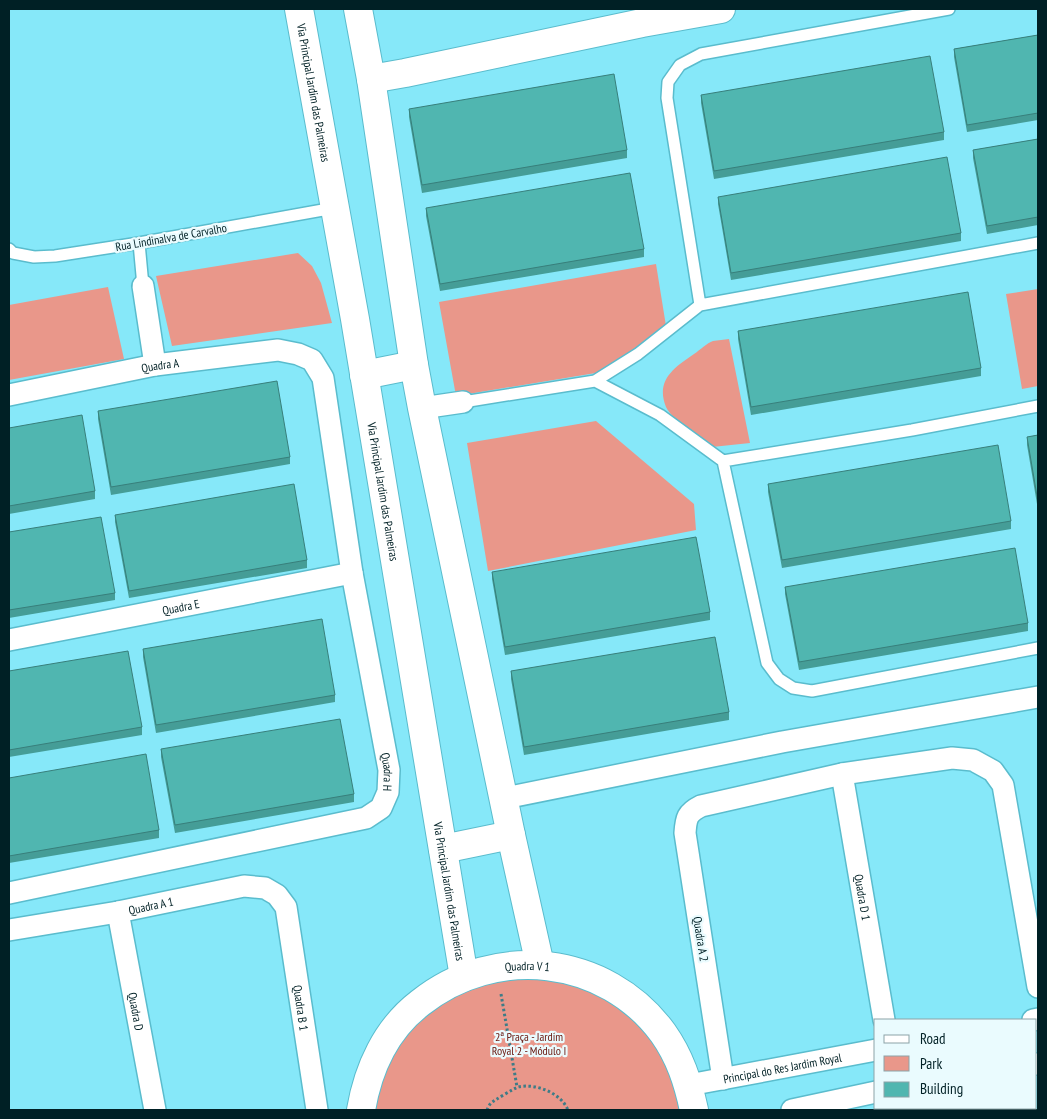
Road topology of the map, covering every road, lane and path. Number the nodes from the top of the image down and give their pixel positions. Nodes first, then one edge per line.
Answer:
1 (298, 9) edge
2 (358, 9) edge
3 (721, 9) edge
4 (949, 9) edge
5 (371, 79) junction
6 (334, 208) junction
7 (139, 243) junction
8 (1038, 243) edge
9 (9, 250) edge
10 (143, 286) joint
11 (700, 305) junction
12 (312, 360) joint
13 (155, 365) junction
14 (414, 365) junction
15 (364, 375) junction
16 (595, 381) junction
17 (9, 395) edge
18 (463, 402) joint
19 (1038, 406) edge
20 (422, 408) junction
21 (723, 461) junction
22 (352, 573) junction
23 (9, 640) edge
24 (1038, 648) edge
25 (1038, 697) edge
26 (842, 774) junction
27 (504, 798) junction
28 (511, 835) junction
29 (443, 849) junction
30 (9, 893) edge
31 (286, 907) joint
32 (118, 912) junction
33 (9, 930) edge
34 (540, 965) junction
35 (497, 967) junction
36 (464, 976) junction
37 (1038, 987) edge
38 (884, 1019) edge
39 (874, 1050) edge
40 (723, 1079) junction
41 (517, 1088) junction
42 (874, 1092) edge
43 (691, 1098) edge
44 (155, 1110) edge
45 (317, 1110) edge
46 (361, 1110) edge
47 (487, 1110) edge
48 (568, 1110) edge
49 (792, 1110) edge

1 - 6 street, Via Principal Jardim das Palmeiras
2 - 5 street
3 - 5 street
4 - 11 lane
5 - 14 street
6 - 7 lane, Rua Lindinalva de Carvalho
6 - 15 street, Via Principal Jardim das Palmeiras
7 - 9 lane, Rua Lindinalva de Carvalho
7 - 10 lane
8 - 11 lane
10 - 13 street
11 - 16 lane
12 - 13 street, Quadra A
12 - 22 street, Quadra H
13 - 17 street, Quadra A
14 - 15 street
14 - 20 street
15 - 29 street, Via Principal Jardim das Palmeiras
16 - 18 lane
16 - 21 lane
18 - 20 street
19 - 21 lane
20 - 27 street
21 - 24 lane
22 - 23 street, Quadra E
22 - 30 street, Quadra H
25 - 27 street
26 - 37 street
26 - 38 street, Quadra D 1
26 - 40 street, Quadra A 2
27 - 28 street
28 - 29 street
28 - 34 street
29 - 36 street, Via Principal Jardim das Palmeiras
31 - 32 street, Quadra A 1
31 - 45 street, Quadra B 1
32 - 33 street, Quadra A 1
32 - 44 street, Quadra D
34 - 35 street, Quadra V 1
34 - 43 street, Quadra V 1
35 - 36 street, Quadra V 1
35 - 41 path
36 - 46 street, Quadra V 1
39 - 40 street, Principal do Res Jardim Royal
40 - 43 street, Principal do Res Jardim Royal
41 - 47 path
41 - 48 path
42 - 49 street

